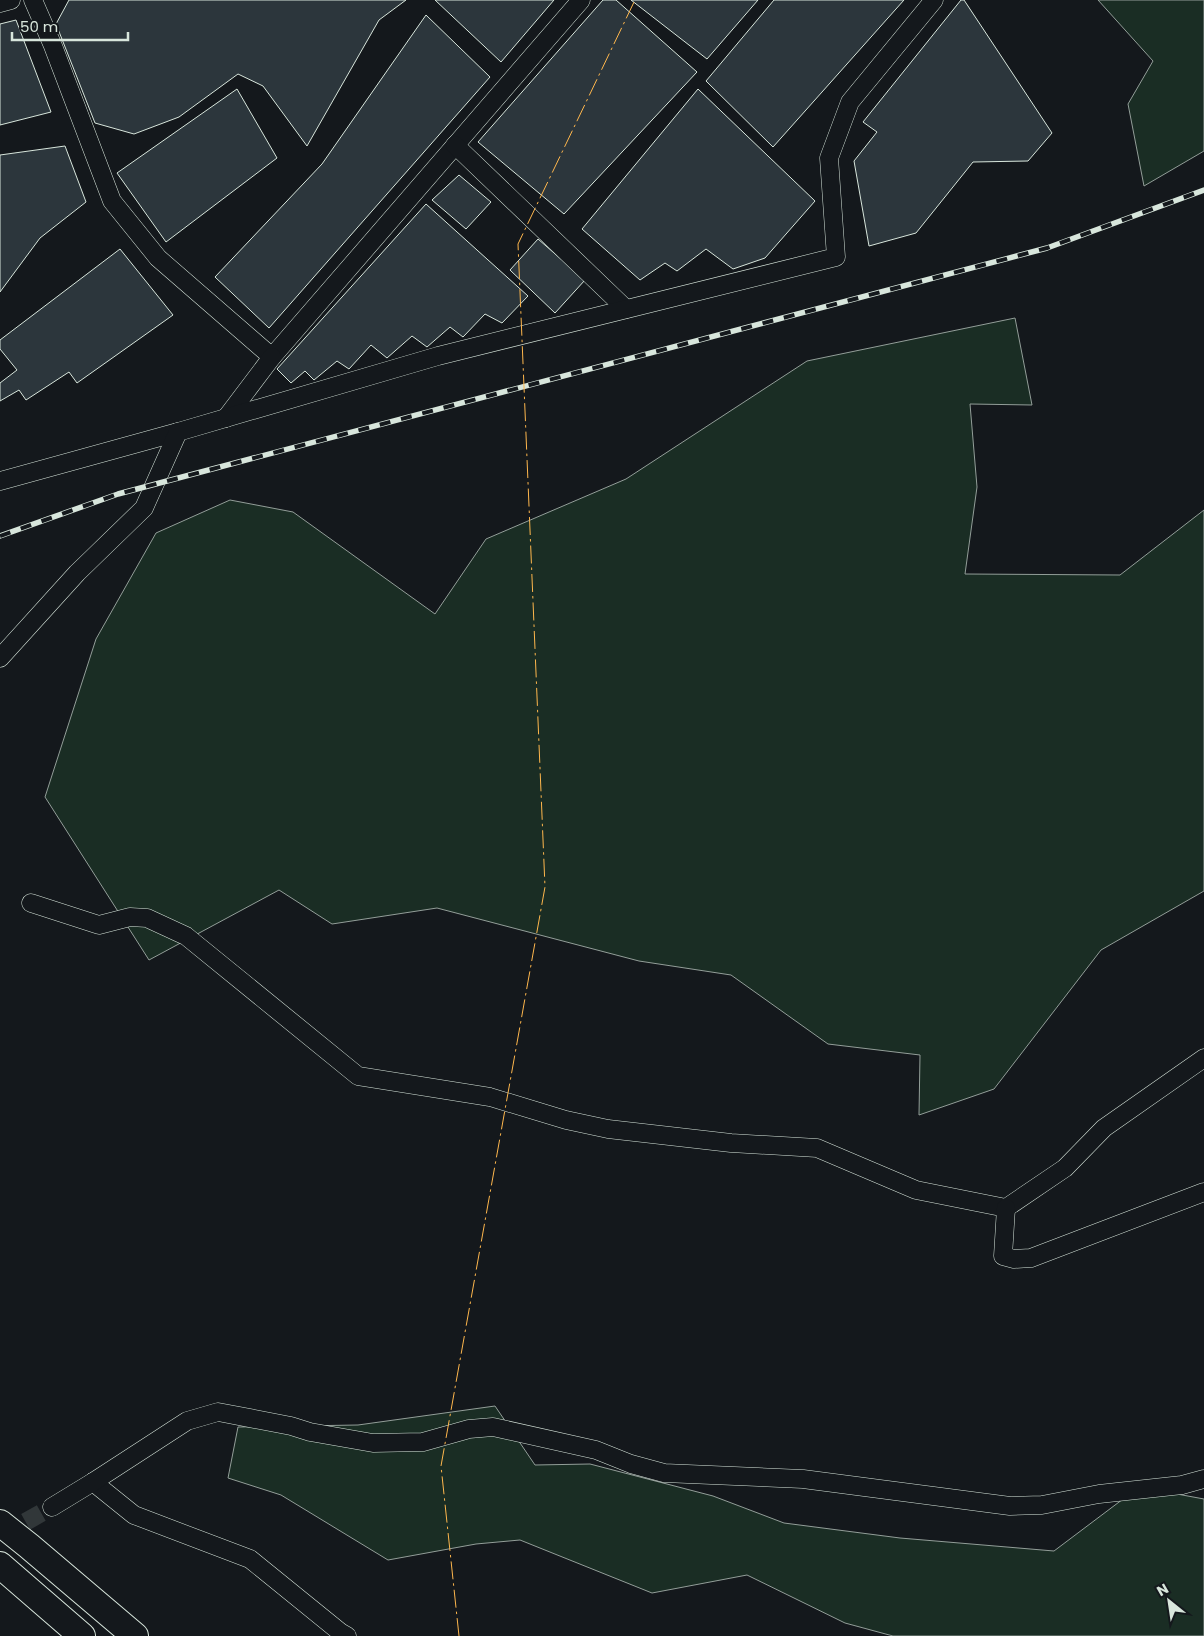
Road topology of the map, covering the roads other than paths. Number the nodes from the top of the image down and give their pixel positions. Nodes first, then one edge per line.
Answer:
1 (11, 0) edge
2 (33, 0) edge
3 (581, 0) edge
4 (934, 0) edge
5 (0, 3) edge
6 (455, 146) junction
7 (626, 310) junction
8 (272, 356) junction
9 (226, 418) junction
10 (178, 432) junction
11 (4, 478) edge
12 (0, 658) edge
13 (31, 903) dead end
14 (1204, 1058) edge
15 (1204, 1192) edge
16 (1006, 1208) junction
17 (1204, 1479) edge
18 (93, 1482) junction
19 (52, 1507) tunnel mouth
20 (0, 1523) edge
21 (0, 1565) edge
22 (82, 1636) edge
23 (135, 1636) edge
24 (347, 1636) edge

1 - 5 street
2 - 8 street
3 - 6 street
4 - 7 street
6 - 7 street
6 - 8 street
7 - 9 street
8 - 9 street
9 - 10 street
10 - 11 street
10 - 12 street
13 - 16 street
14 - 16 street
15 - 16 street
17 - 18 street
18 - 19 street
18 - 24 street
20 - 23 highway
21 - 22 highway

